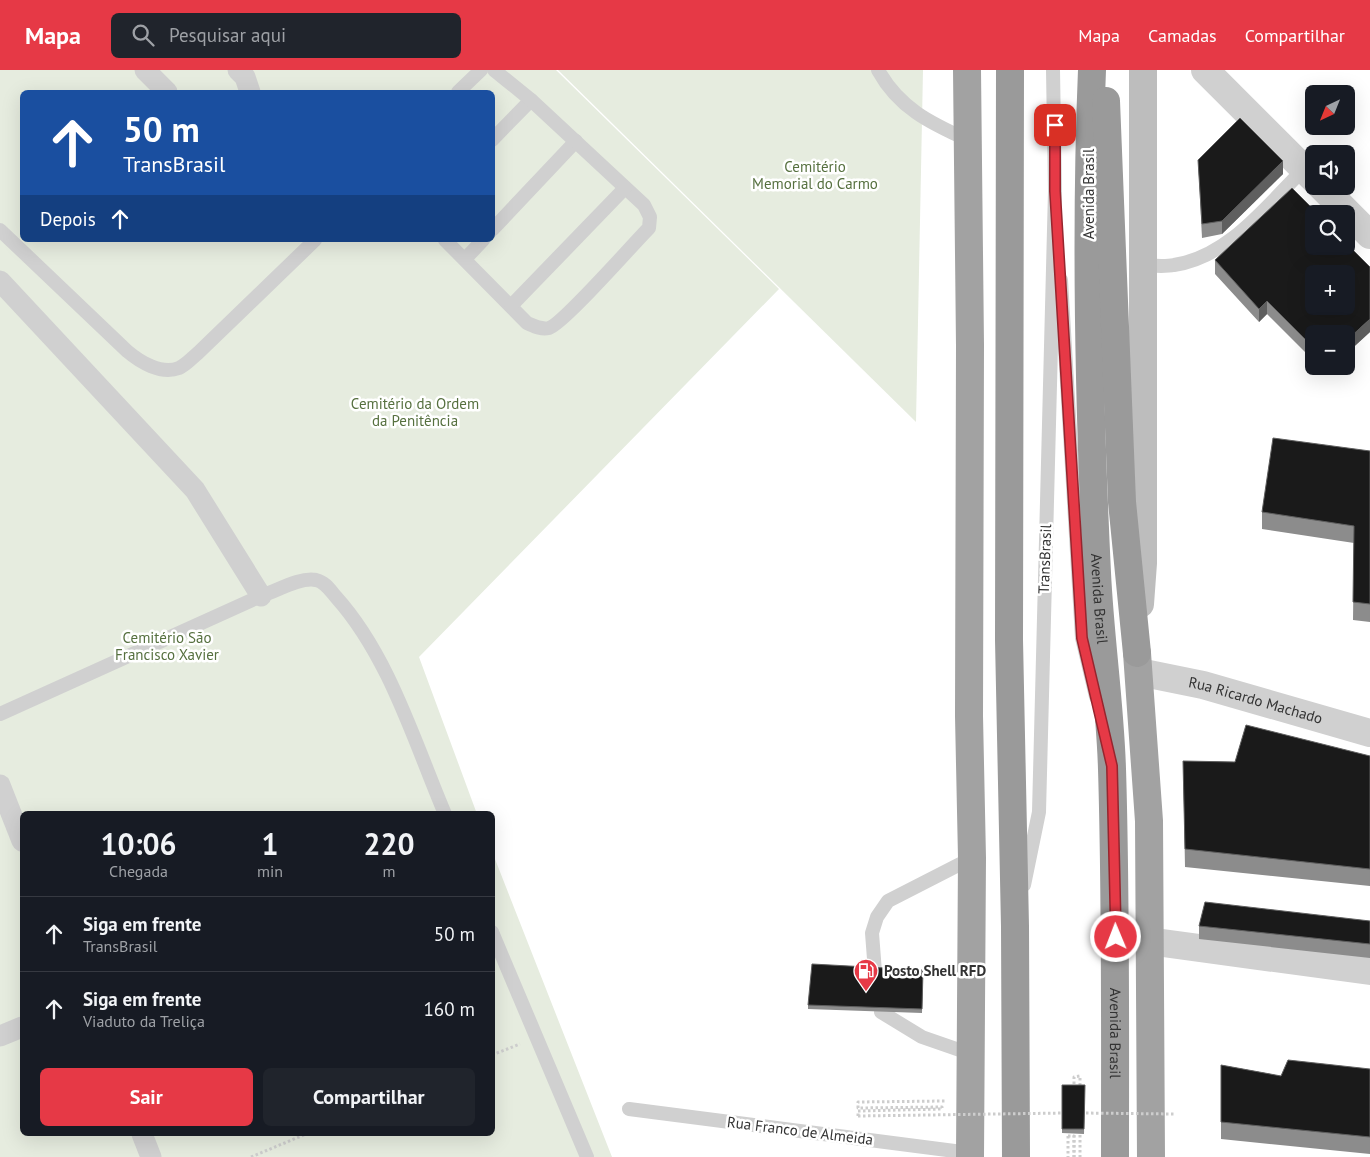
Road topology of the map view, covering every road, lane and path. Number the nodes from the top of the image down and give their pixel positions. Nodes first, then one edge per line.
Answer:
1 (145, 70) edge
2 (238, 70) edge
3 (482, 70) edge
4 (494, 70) edge
5 (878, 70) edge
6 (967, 70) edge
7 (1010, 70) edge
8 (1053, 70) edge
9 (1092, 70) edge
10 (1103, 70) edge
11 (1142, 70) edge
12 (1205, 70) edge
13 (165, 90) edge
14 (249, 90) edge
15 (460, 90) edge
16 (531, 100) junction
17 (495, 137) edge
18 (968, 140) junction
19 (576, 141) junction
20 (1305, 170) edge
21 (1305, 184) edge
22 (625, 188) junction
23 (1055, 191) junction
24 (1330, 195) edge
25 (495, 227) edge
26 (0, 230) edge
27 (1370, 235) edge
28 (313, 242) edge
29 (447, 242) edge
30 (481, 242) edge
31 (465, 260) junction
32 (1143, 266) junction
33 (0, 281) edge
34 (511, 306) junction
35 (261, 596) junction
36 (1138, 663) junction
37 (0, 714) edge
38 (1370, 733) edge
39 (1112, 766) junction
40 (0, 785) edge
41 (443, 811) edge
42 (20, 836) edge
43 (972, 858) junction
44 (1015, 926) junction
45 (495, 939) edge
46 (1148, 941) junction
47 (1370, 970) edge
48 (875, 972) edge
49 (881, 1012) edge
50 (20, 1028) edge
51 (0, 1036) edge
52 (535, 1037) junction
53 (495, 1054) edge
54 (971, 1054) junction
55 (1074, 1098) edge
56 (1080, 1098) edge
57 (971, 1101) junction
58 (1080, 1106) edge
59 (629, 1109) dead end
60 (1070, 1113) edge
61 (1080, 1113) junction
62 (1175, 1114) dead end
63 (1080, 1118) edge
64 (1080, 1124) edge
65 (1074, 1127) edge
66 (143, 1136) edge
67 (301, 1136) edge
68 (970, 1155) edge
69 (151, 1157) edge
70 (251, 1157) edge
71 (587, 1157) edge
72 (1016, 1157) edge
73 (1068, 1157) edge
74 (1074, 1157) edge
75 (1080, 1157) edge
76 (1115, 1157) edge
77 (1151, 1157) edge

1 - 13 street
2 - 14 street
3 - 15 lane
4 - 16 lane
5 - 18 lane
6 - 18 highway
7 - 44 highway
8 - 23 lane, TransBrasil
9 - 39 highway, Avenida Brasil
10 - 36 highway
11 - 32 main road
12 - 20 street
16 - 17 lane
16 - 19 lane
18 - 43 highway
19 - 22 lane
19 - 25 lane
21 - 32 lane
22 - 34 lane
22 - 34 lane
23 - 39 lane, TransBrasil
23 - 44 lane, TransBrasil
24 - 27 street
26 - 28 lane
29 - 31 lane
30 - 31 lane
31 - 34 lane
32 - 36 main road
33 - 35 street
35 - 37 lane
35 - 41 lane
36 - 38 street, Rua Ricardo Machado
36 - 46 highway
39 - 76 highway, Avenida Brasil
40 - 42 street
43 - 48 lane
43 - 54 highway
44 - 72 highway
45 - 52 lane
46 - 47 street
46 - 77 highway
49 - 54 lane
50 - 51 street
52 - 53 path
52 - 71 lane
54 - 57 highway
55 - 56 path
57 - 60 path, bridge
57 - 68 highway
58 - 61 path, bridge
59 - 68 lane, Rua Franco de Almeida
61 - 62 path, bridge
61 - 63 path, bridge
64 - 75 path
65 - 74 path
66 - 69 street
67 - 70 path
73 - 74 path, bridge

